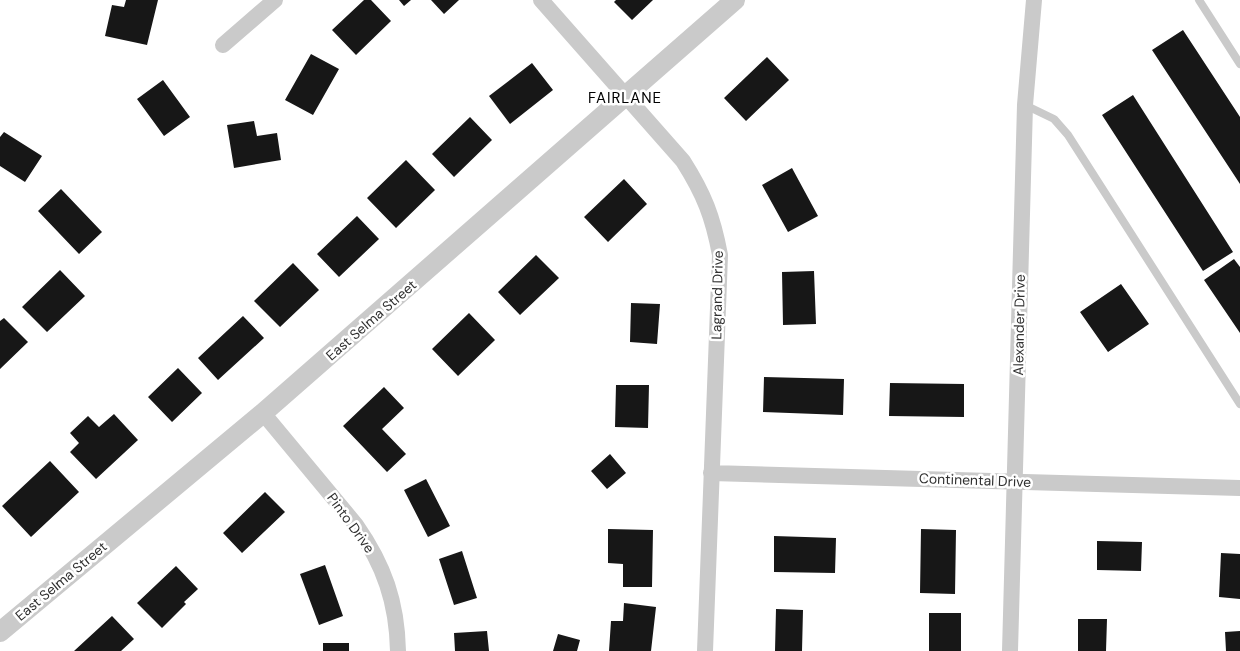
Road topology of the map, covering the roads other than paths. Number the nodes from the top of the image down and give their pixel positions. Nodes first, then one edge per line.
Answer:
1 (275, 0) edge
2 (541, 0) edge
3 (735, 0) edge
4 (1034, 0) edge
5 (1199, 0) edge
6 (223, 45) dead end
7 (1240, 64) edge
8 (626, 97) junction
9 (1025, 105) junction
10 (1240, 404) edge
11 (263, 413) junction
12 (711, 473) junction
13 (1015, 481) junction
14 (1240, 488) edge
15 (0, 632) edge
16 (398, 651) edge
17 (705, 651) edge
18 (1010, 651) edge

1 - 6 street
2 - 8 street, Lagrand Drive
3 - 8 street, East Selma Street
4 - 9 street, Alexander Drive
5 - 7 lane
8 - 11 street, East Selma Street
8 - 12 street, Lagrand Drive
9 - 10 lane
9 - 13 street, Alexander Drive
11 - 15 street, East Selma Street
11 - 16 street, Pinto Drive
12 - 13 street, Continental Drive
12 - 17 street, Lagrand Drive
13 - 14 street, Continental Drive
13 - 18 street, Alexander Drive

